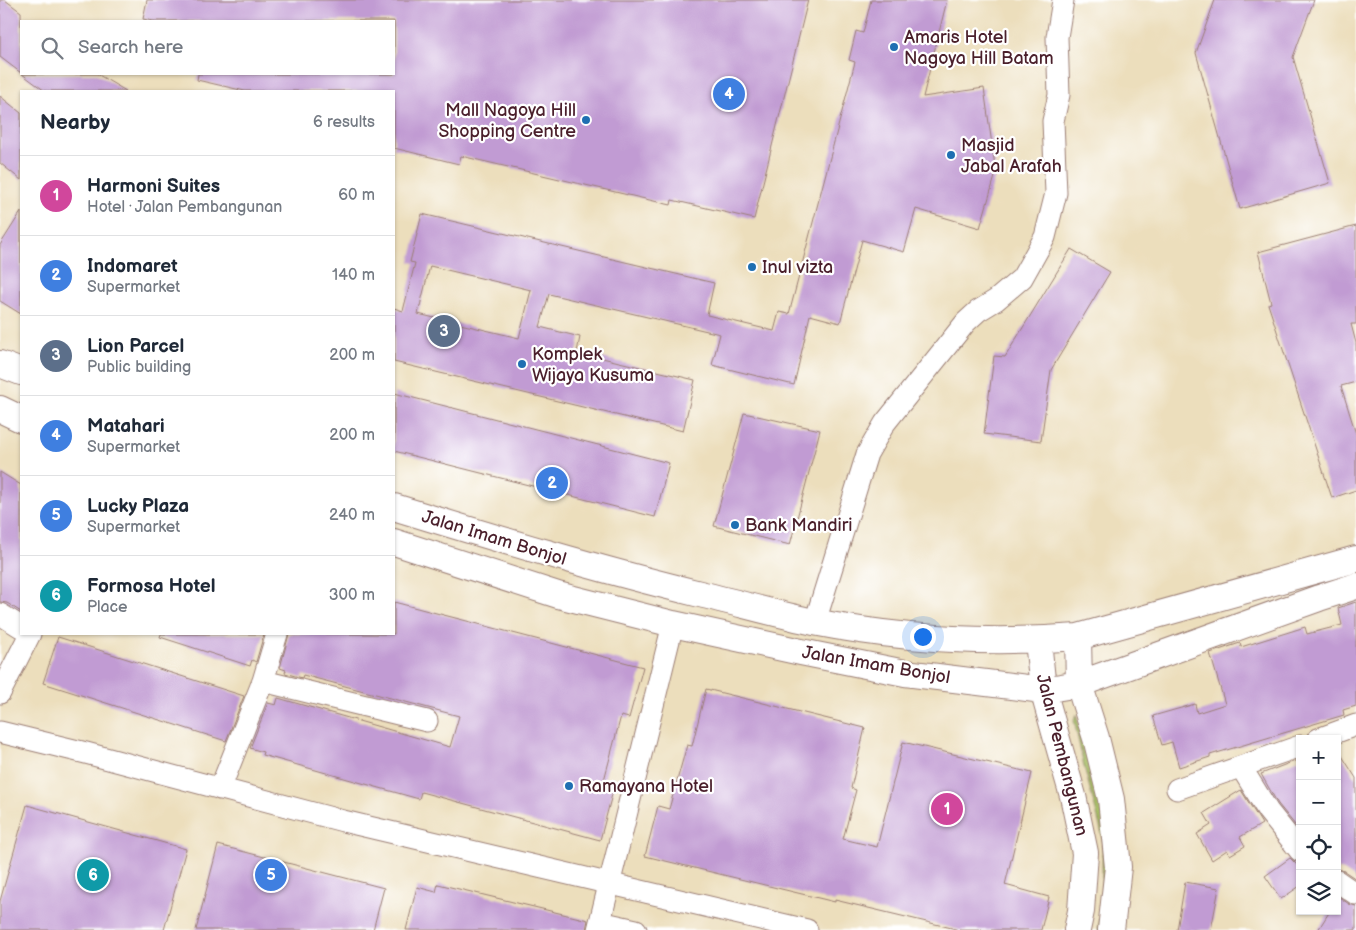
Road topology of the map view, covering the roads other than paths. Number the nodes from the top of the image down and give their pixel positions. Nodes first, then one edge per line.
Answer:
1 (1063, 0) edge
2 (0, 364) edge
3 (20, 372) edge
4 (0, 410) edge
5 (20, 419) edge
6 (395, 507) edge
7 (395, 542) edge
8 (1356, 560) edge
9 (569, 561) junction
10 (1356, 586) edge
11 (558, 595) junction
12 (0, 614) edge
13 (815, 622) junction
14 (673, 624) junction
15 (20, 626) edge
16 (29, 635) edge
17 (278, 635) edge
18 (1078, 637) junction
19 (1038, 640) junction
20 (263, 681) junction
21 (1079, 684) junction
22 (1043, 690) junction
23 (0, 693) edge
24 (427, 721) dead end
25 (1355, 728) edge
26 (0, 732) edge
27 (1331, 735) edge
28 (1296, 747) edge
29 (1241, 768) junction
30 (220, 789) junction
31 (1177, 789) dead end
32 (1296, 846) edge
33 (610, 884) junction
34 (1341, 884) edge
35 (1356, 894) edge
36 (599, 926) edge
37 (636, 930) edge
38 (806, 930) edge
39 (1077, 930) edge
40 (1111, 930) edge

1 - 13 street
2 - 3 main road
4 - 5 main road
6 - 9 main road, Jalan Imam Bonjol
7 - 11 main road, Jalan Imam Bonjol
8 - 18 main road, Jalan Imam Bonjol
9 - 11 main road
9 - 13 main road, Jalan Imam Bonjol
10 - 21 main road, Jalan Imam Bonjol
11 - 14 main road, Jalan Imam Bonjol
12 - 15 street
13 - 19 main road, Jalan Imam Bonjol
14 - 22 main road, Jalan Imam Bonjol
14 - 33 street
16 - 23 street
17 - 20 street
18 - 19 main road, Jalan Imam Bonjol
18 - 21 main road, Jalan Pembangunan
19 - 22 main road, Jalan Pembangunan
20 - 24 street
20 - 30 street
21 - 22 main road, Jalan Imam Bonjol
21 - 40 main road, Jalan Pembangunan
22 - 39 main road, Jalan Pembangunan
25 - 27 street
26 - 30 street
28 - 29 street
29 - 31 street
29 - 32 street
30 - 33 street
33 - 36 street
33 - 38 street
34 - 35 street
36 - 37 street

